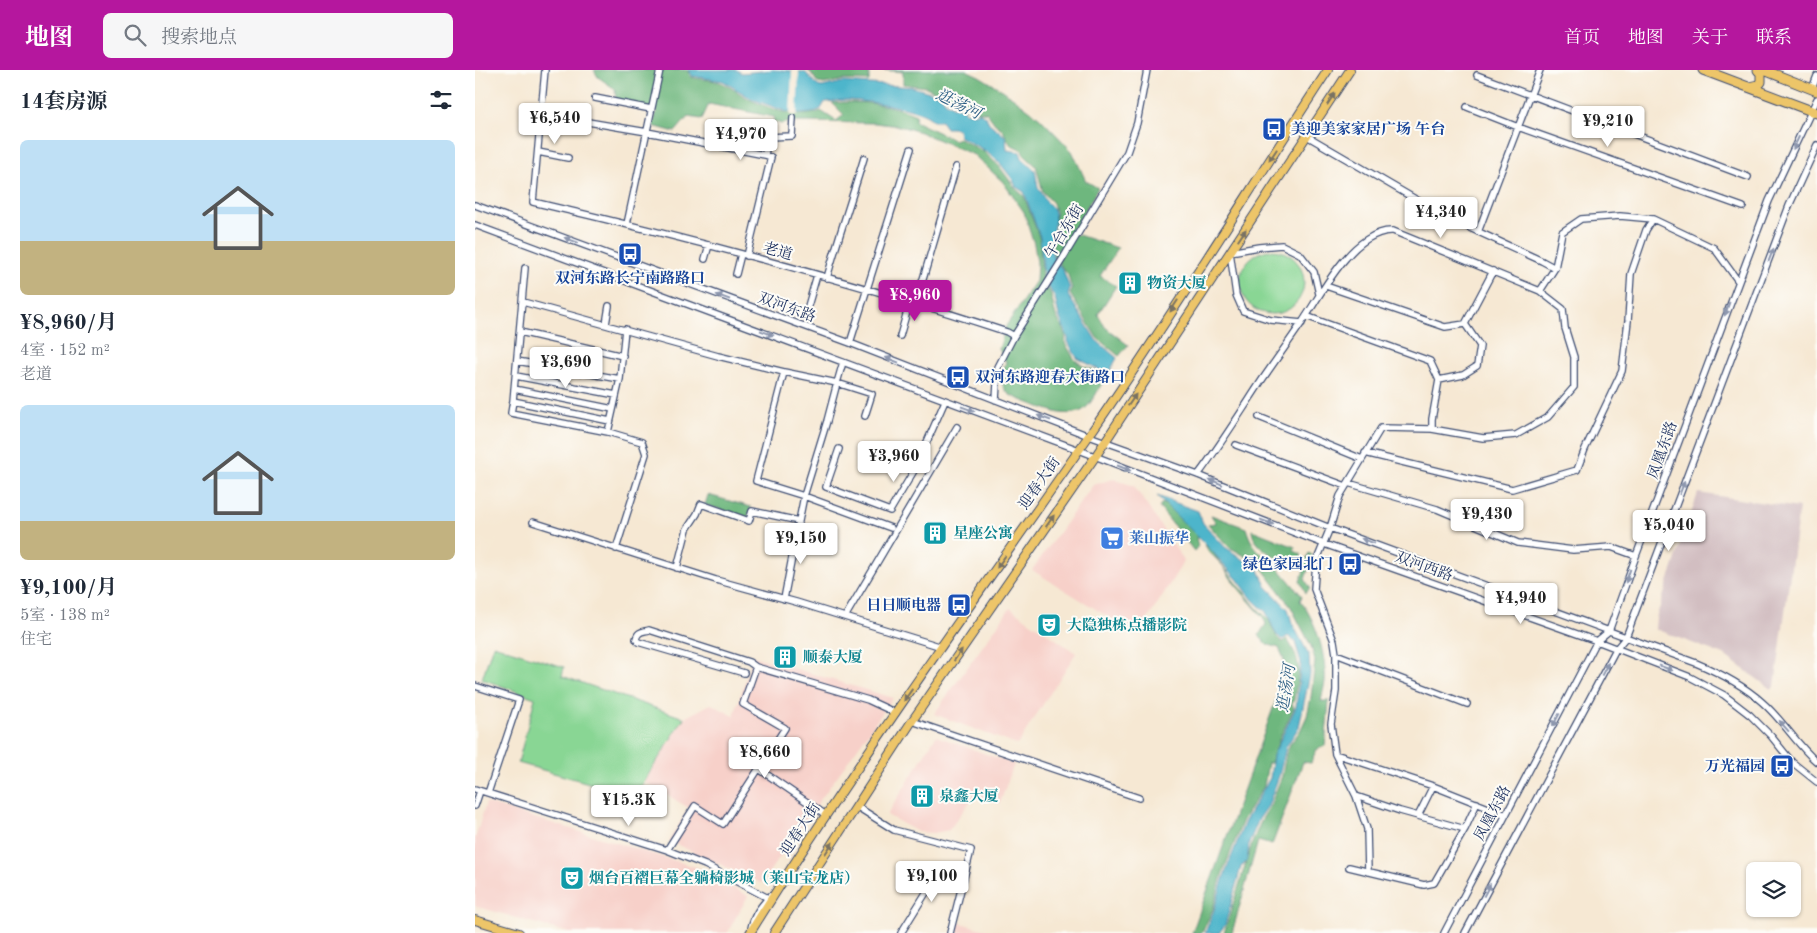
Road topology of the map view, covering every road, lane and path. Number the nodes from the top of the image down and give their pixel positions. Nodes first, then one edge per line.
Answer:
1 (545, 70) edge
2 (1147, 70) edge
3 (1328, 70) edge
4 (1350, 70) edge
5 (1540, 70) edge
6 (1703, 70) edge
7 (1758, 70) edge
8 (1765, 70) edge
9 (659, 71) edge
10 (1477, 75) dead end
11 (1817, 76) edge
12 (1749, 87) junction
13 (1815, 90) edge
14 (1530, 95) junction
15 (595, 98) dead end
16 (1817, 99) edge
17 (1467, 107) dead end
18 (651, 109) junction
19 (1814, 112) edge
20 (541, 114) junction
21 (793, 118) dead end
22 (1518, 127) junction
23 (647, 132) junction
24 (1307, 136) junction
25 (1817, 144) edge
26 (911, 149) dead end
27 (538, 152) junction
28 (765, 155) junction
29 (568, 158) dead end
30 (864, 158) dead end
31 (956, 167) dead end
32 (1748, 177) dead end
33 (475, 205) edge
34 (1743, 207) dead end
35 (1653, 219) junction
36 (627, 224) junction
37 (475, 225) edge
38 (1478, 232) junction
39 (709, 245) junction
40 (1230, 252) junction
41 (744, 255) junction
42 (705, 259) dead end
43 (525, 268) dead end
44 (1555, 268) junction
45 (1493, 272) junction
46 (736, 274) dead end
47 (817, 275) junction
48 (827, 278) junction
49 (1738, 281) junction
50 (1326, 286) junction
51 (867, 289) junction
52 (1540, 291) junction
53 (1319, 294) junction
54 (523, 302) junction
55 (913, 302) junction
56 (609, 306) dead end
57 (808, 306) dead end
58 (1306, 316) junction
59 (1302, 323) junction
60 (606, 324) junction
61 (1465, 324) junction
62 (625, 329) junction
63 (520, 332) junction
64 (900, 336) dead end
65 (1014, 336) junction
66 (850, 343) junction
67 (623, 356) junction
68 (517, 361) junction
69 (843, 362) junction
70 (784, 372) junction
71 (516, 376) junction
72 (619, 379) junction
73 (1439, 380) junction
74 (837, 383) junction
75 (514, 389) junction
76 (616, 395) junction
77 (996, 400) junction
78 (513, 401) junction
79 (945, 401) junction
80 (613, 409) junction
81 (865, 416) dead end
82 (1259, 417) dead end
83 (610, 422) junction
84 (957, 427) dead end
85 (1432, 430) junction
86 (608, 432) junction
87 (1089, 436) junction
88 (1105, 440) junction
89 (1236, 445) dead end
90 (839, 449) dead end
91 (1079, 450) junction
92 (1364, 456) junction
93 (1095, 457) junction
94 (1198, 474) junction
95 (1347, 484) junction
96 (804, 496) junction
97 (799, 521) junction
98 (533, 522) dead end
99 (891, 528) dead end
100 (1330, 528) junction
101 (1324, 544) junction
102 (616, 549) junction
103 (1635, 556) junction
104 (677, 568) junction
105 (784, 599) junction
106 (845, 617) junction
107 (1609, 631) junction
108 (1626, 637) junction
109 (1597, 641) junction
110 (942, 647) junction
111 (1616, 649) junction
112 (1336, 654) junction
113 (756, 667) junction
114 (744, 673) dead end
115 (475, 686) edge
116 (1467, 704) dead end
117 (895, 713) junction
118 (912, 720) junction
119 (1335, 754) junction
120 (1817, 762) edge
121 (759, 769) junction
122 (1817, 782) edge
123 (1433, 786) junction
124 (477, 790) edge
125 (488, 793) junction
126 (1356, 796) junction
127 (1139, 798) dead end
128 (1477, 803) junction
129 (475, 806) edge
130 (856, 806) junction
131 (1506, 814) junction
132 (826, 815) junction
133 (1418, 816) junction
134 (1465, 828) junction
135 (667, 850) junction
136 (1349, 867) dead end
137 (962, 872) dead end
138 (1368, 872) junction
139 (779, 887) junction
140 (768, 898) junction
141 (796, 898) junction
142 (475, 920) edge
143 (519, 933) edge
144 (750, 933) edge
145 (774, 933) edge
146 (778, 933) edge
147 (901, 933) edge
148 (950, 933) edge
149 (1444, 933) edge
150 (1465, 933) edge

1 - 20 street
2 - 65 street, 午台东街
3 -> 87 main road, 迎春大街
24 -> 4 main road, 迎春大街
5 - 14 street
6 - 12 highway
7 - 12 highway
8 - 13 highway
9 - 18 street
10 - 14 street
11 - 13 street
12 - 19 highway
14 - 22 street
14 - 32 street
15 - 18 street
16 - 19 street, 凤凰东路
17 - 22 street
18 - 23 street
19 -> 49 street, 凤凰东路
20 - 23 street
20 - 27 street
21 - 28 street
22 - 34 street
22 - 38 street
23 - 28 street
23 - 36 street
24 - 38 street
40 -> 24 main road, 迎春大街
108 -> 25 street
26 - 51 street
27 - 29 street
27 - 36 street, 老道
28 - 41 street
30 - 48 street
31 - 55 street
66 -> 33 street, 双河东路
35 - 44 street
35 - 49 street
35 - 92 street
36 - 39 street, 老道
37 -> 69 street
38 - 44 street
39 - 41 street, 老道
39 - 42 street
40 - 53 street
40 - 59 street
88 -> 40 main road, 迎春大街
41 - 46 street
41 - 47 street, 老道
43 - 54 street
44 - 52 street
45 - 50 street
45 - 52 street
45 - 61 street
47 - 48 street, 老道
47 - 57 street
48 - 51 street, 老道
49 -> 103 street, 凤凰东路
50 - 53 street
50 - 61 street
51 - 55 street, 老道
51 - 66 street
52 - 85 street
53 - 58 street
54 - 60 street
54 - 63 street
55 - 64 street
55 - 65 street, 老道
56 - 60 street
58 - 59 street
58 - 73 street
59 - 94 street
60 - 62 street
61 - 73 street
62 - 67 street
62 - 70 street
63 - 67 street
63 - 68 street
65 - 77 street, 午台东街
77 -> 66 street, 双河东路
67 - 72 street
68 - 71 street
68 - 72 street
69 - 74 street
69 - 79 street
70 - 74 street
70 - 96 street
71 - 75 street
71 - 76 street
72 - 76 street
73 - 85 street
74 - 81 street
74 - 96 street
75 - 78 street
75 - 80 street
76 - 80 street
87 -> 77 street, 双河东路
78 - 83 street
78 - 86 street
79 - 90 street
79 -> 91 street
80 - 83 street
82 - 92 street
83 - 86 street
84 - 106 street
85 - 92 street
86 - 102 street
87 - 88 street, 双河西路
87 - 91 main road, 迎春大街
88 - 93 main road, 迎春大街
88 - 94 street, 双河西路
89 - 95 street
91 - 93 street, 双河西路
91 -> 110 main road, 迎春大街
92 - 95 street
93 -> 101 street, 双河西路
118 -> 93 main road, 迎春大街
100 -> 94 street, 双河西路
95 - 100 street
95 - 103 street
96 - 97 street
96 - 99 street
97 - 104 street
97 - 105 street
98 - 102 street
100 - 101 street
107 -> 100 street, 双河西路
101 - 109 street, 双河西路
101 - 112 street
102 - 104 street
103 -> 107 street, 凤凰东路
104 - 105 street
105 - 106 street
106 - 110 street
107 - 108 street, 双河西路
107 - 109 street, 凤凰东路
108 - 111 street
120 -> 108 street, 双河西路
109 - 111 street, 双河西路
109 -> 131 street, 凤凰东路
110 -> 117 main road, 迎春大街
111 -> 122 street, 双河西路
150 -> 111 street
112 - 116 street
112 - 119 street
113 - 114 street
113 - 117 street
113 - 121 street
115 - 125 street
117 - 132 main road, 迎春大街
118 - 127 street
118 - 130 main road, 迎春大街
119 - 123 street
119 - 126 street
121 - 132 street
121 - 135 street
123 - 128 street
123 - 133 street
124 - 125 street
124 - 129 street
125 - 135 street
126 - 133 street
126 - 138 street
128 - 131 street
128 - 134 street
141 -> 130 main road, 迎春大街
130 - 148 street
131 - 149 street, 凤凰东路
132 - 139 main road, 迎春大街
133 - 134 street
134 - 138 street
135 - 140 street
136 - 138 street
137 - 147 street
139 - 140 street
139 - 144 main road, 迎春大街
140 - 144 street
141 - 145 main road, 迎春大街
141 - 146 street
142 - 143 main road

